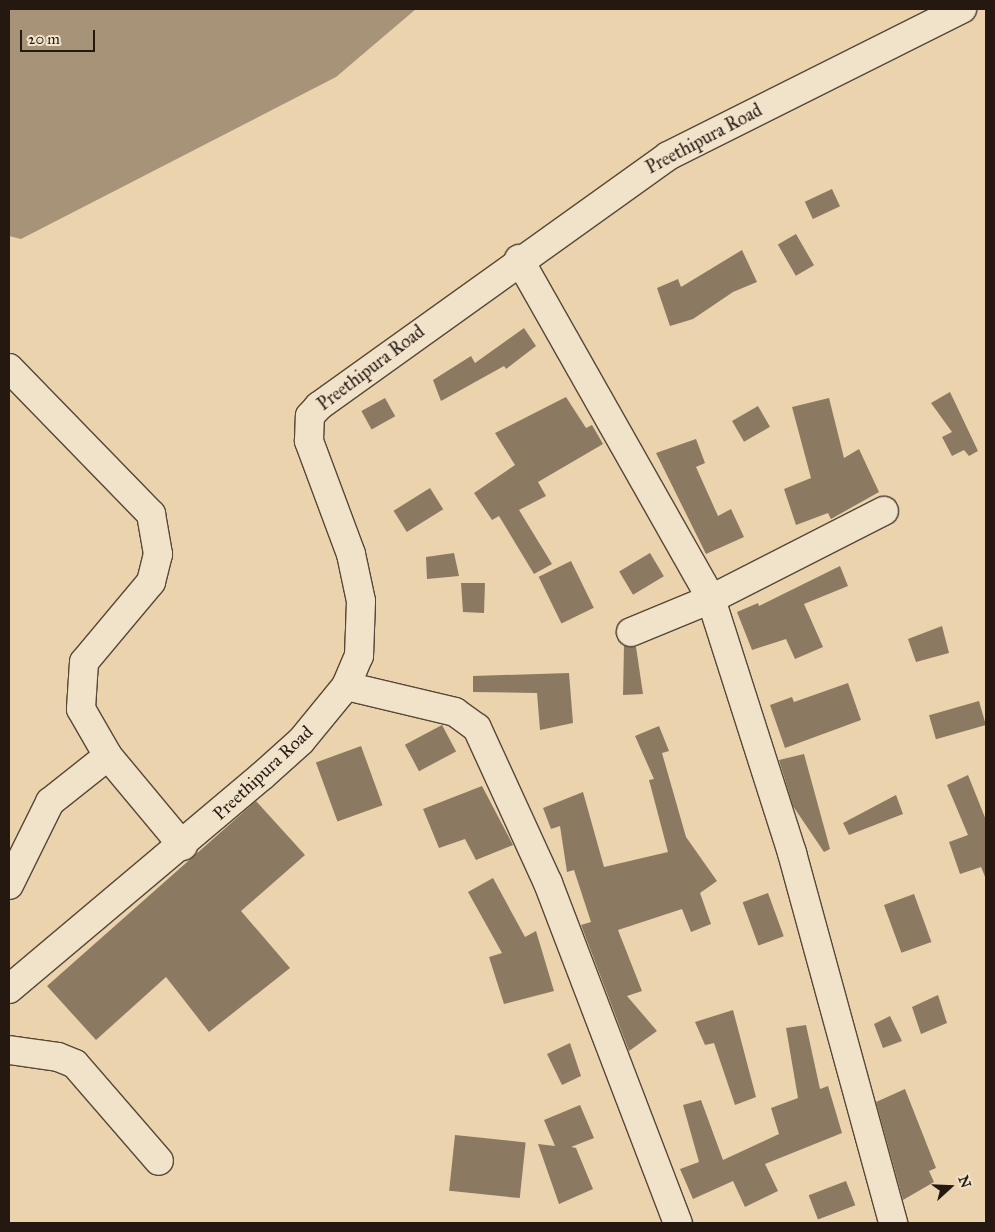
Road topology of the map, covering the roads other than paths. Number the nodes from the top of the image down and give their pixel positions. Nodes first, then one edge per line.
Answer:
1 (962, 9) edge
2 (519, 259) junction
3 (9, 368) edge
4 (884, 511) dead end
5 (711, 599) junction
6 (631, 632) dead end
7 (346, 686) junction
8 (108, 756) junction
9 (183, 846) junction
10 (9, 885) edge
11 (9, 989) edge
12 (9, 1050) edge
13 (159, 1161) dead end
14 (678, 1223) edge
15 (893, 1223) edge

1 - 2 street, Preethipura Road
2 - 5 street
2 - 7 street, Preethipura Road
3 - 8 street
4 - 5 street
5 - 6 street
5 - 15 street
7 - 9 street, Preethipura Road
7 - 14 street
8 - 9 street
8 - 10 street
9 - 11 street, Preethipura Road
12 - 13 street

